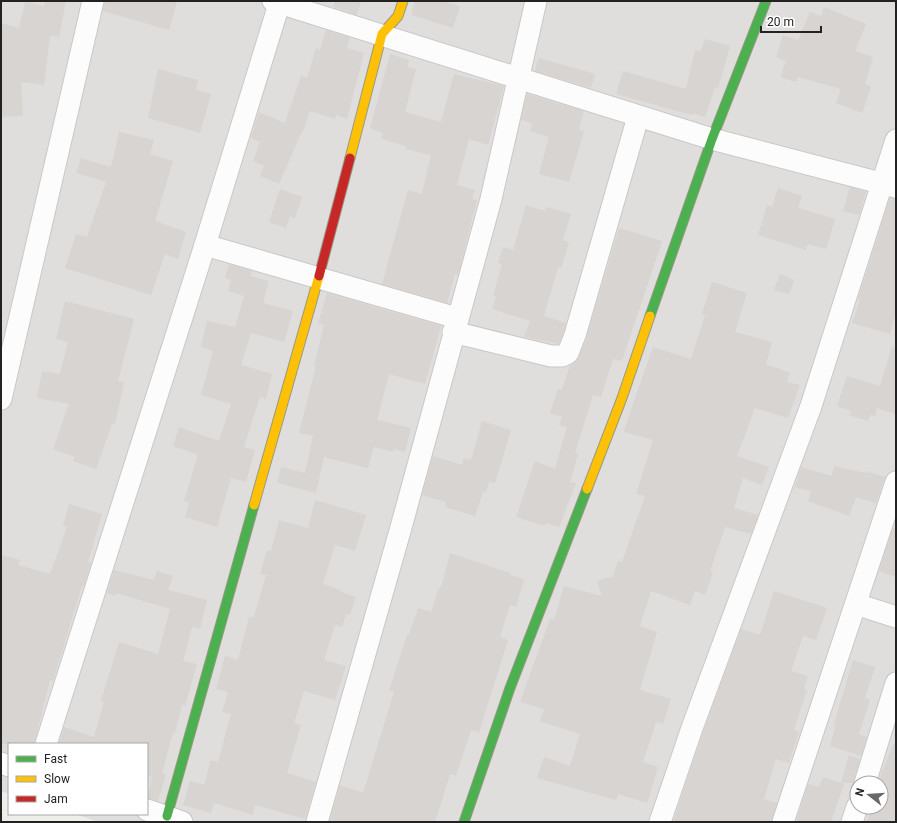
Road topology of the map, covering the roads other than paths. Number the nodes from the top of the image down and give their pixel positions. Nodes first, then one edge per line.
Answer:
1 (93, 1) edge
2 (277, 1) edge
3 (403, 1) edge
4 (536, 1) edge
5 (766, 1) edge
6 (382, 34) junction
7 (518, 78) junction
8 (638, 117) junction
9 (712, 140) junction
10 (896, 140) edge
11 (888, 185) edge
12 (204, 245) junction
13 (318, 278) junction
14 (455, 325) junction
15 (1, 399) edge
16 (896, 482) edge
17 (856, 604) junction
18 (896, 618) edge
19 (896, 683) edge
20 (46, 743) edge
21 (867, 775) edge
22 (148, 810) edge
23 (174, 819) edge
24 (317, 822) edge
25 (464, 822) edge
26 (660, 822) edge
27 (783, 822) edge

1 - 15 street
2 - 6 street
2 - 12 street
3 - 6 street
4 - 7 street
5 - 9 street
6 - 7 street
6 - 13 street
7 - 8 street
7 - 14 street
8 - 9 street
8 - 14 street
9 - 11 street
9 - 25 street
10 - 11 street
11 - 26 street
12 - 13 street
12 - 20 street
13 - 14 street
13 - 23 street
14 - 24 street
16 - 17 street
17 - 18 street
17 - 27 street
19 - 21 street
22 - 23 street

